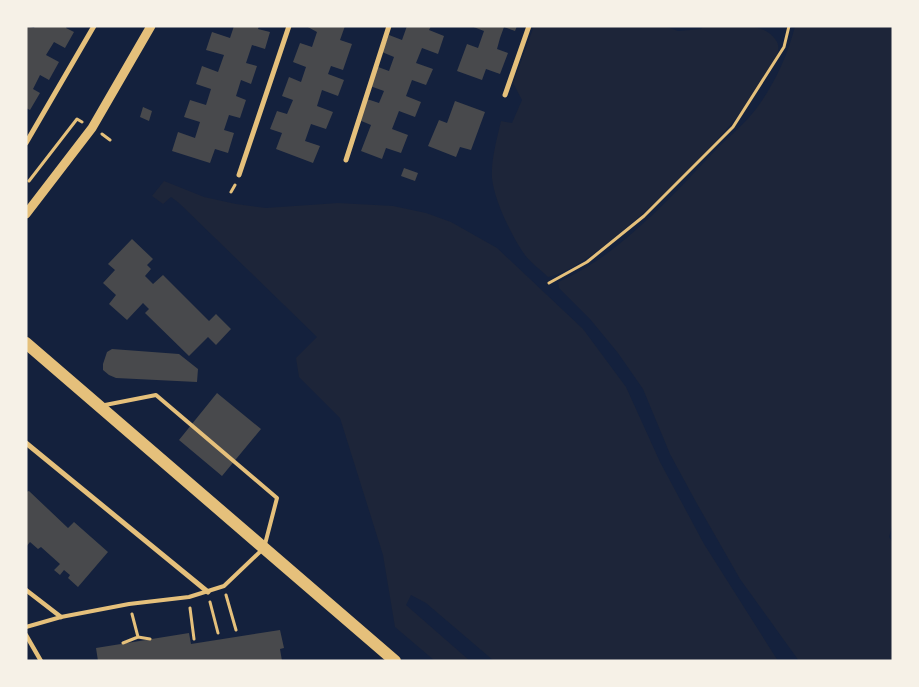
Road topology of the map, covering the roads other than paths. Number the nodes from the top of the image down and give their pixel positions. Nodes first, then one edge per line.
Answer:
1 (94, 26) edge
2 (151, 26) edge
3 (289, 26) edge
4 (389, 26) edge
5 (529, 26) edge
6 (505, 95) dead end
7 (26, 143) edge
8 (346, 160) dead end
9 (239, 175) dead end
10 (26, 214) edge
11 (26, 343) edge
12 (99, 406) junction
13 (26, 443) edge
14 (264, 548) junction
15 (26, 590) edge
16 (208, 592) junction
17 (61, 617) junction
18 (26, 627) edge
19 (26, 635) edge
20 (41, 661) edge
21 (395, 661) edge

1 - 7 street
2 - 10 street
3 - 9 street
4 - 8 street
5 - 6 street
11 - 12 main road
12 - 14 main road
12 - 14 lane
13 - 16 street
14 - 16 lane
14 - 21 main road
15 - 17 street
16 - 17 lane
17 - 18 lane
19 - 20 street

